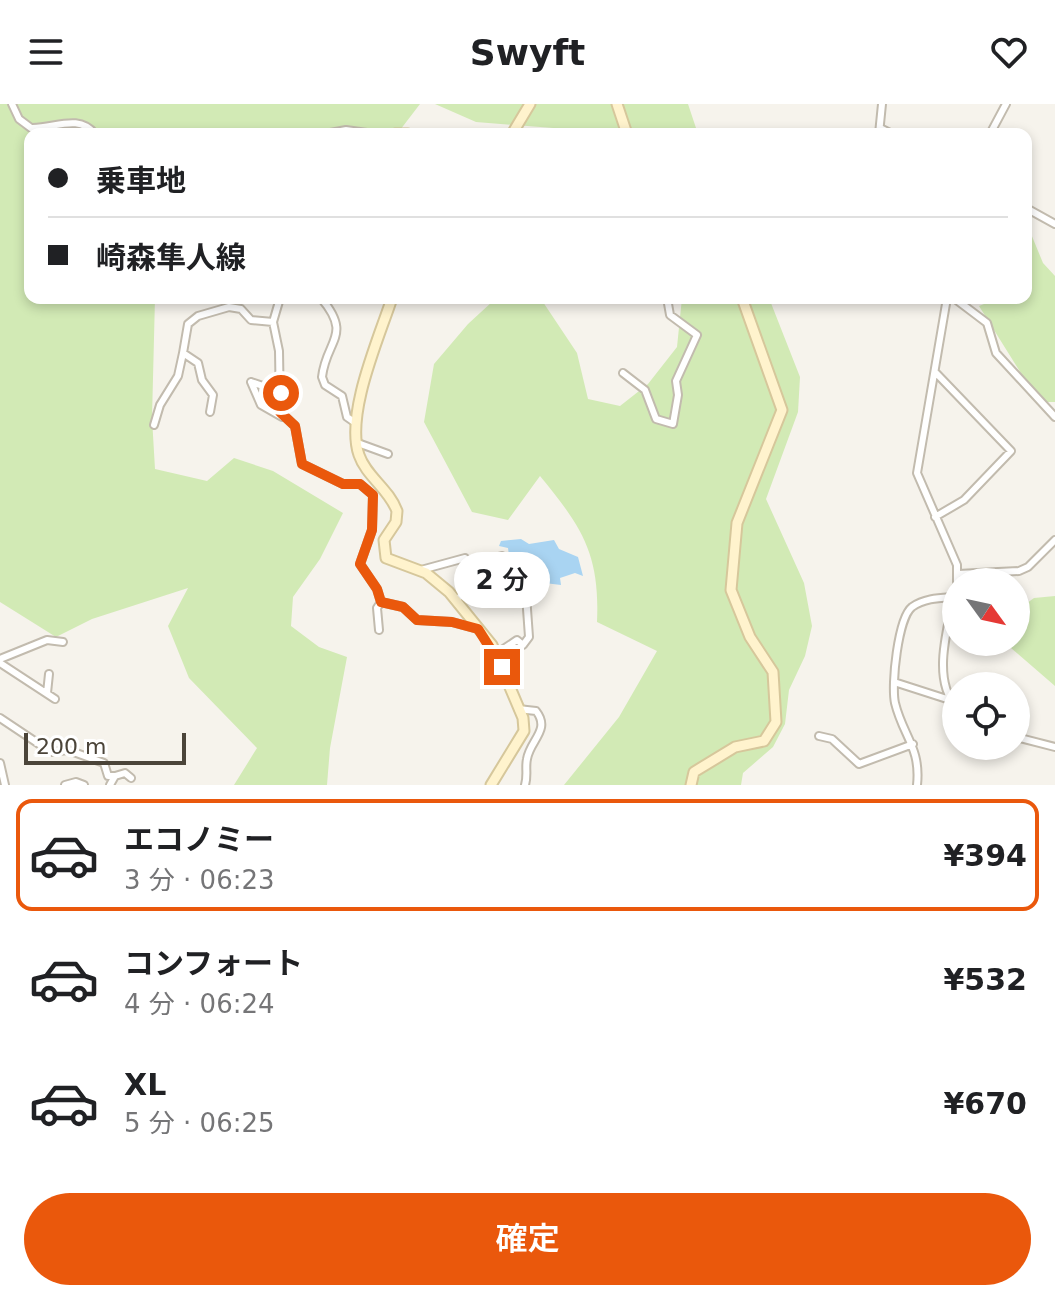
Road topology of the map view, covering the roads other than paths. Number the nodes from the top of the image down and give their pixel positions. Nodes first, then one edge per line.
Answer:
1 (12, 104) edge
2 (530, 104) edge
3 (617, 104) edge
4 (882, 104) edge
5 (1006, 104) edge
6 (31, 128) edge
7 (31, 128) edge
8 (90, 128) edge
9 (516, 128) edge
10 (625, 128) edge
11 (880, 128) edge
12 (993, 128) edge
13 (1032, 211) edge
14 (1055, 224) edge
15 (278, 304) edge
16 (325, 304) edge
17 (390, 304) edge
18 (668, 304) edge
19 (744, 304) edge
20 (946, 304) edge
21 (962, 304) edge
22 (273, 322) junction
23 (183, 353) junction
24 (623, 373) dead end
25 (936, 373) junction
26 (281, 388) junction
27 (210, 412) dead end
28 (282, 417) junction
29 (1055, 417) edge
30 (357, 424) junction
31 (154, 425) dead end
32 (355, 442) junction
33 (388, 454) dead end
34 (935, 517) junction
35 (1055, 540) edge
36 (953, 568) edge
37 (1026, 568) edge
38 (421, 570) junction
39 (493, 584) dead end
40 (942, 598) edge
41 (455, 600) junction
42 (381, 602) junction
43 (478, 629) junction
44 (379, 630) dead end
45 (63, 642) dead end
46 (496, 654) junction
47 (0, 661) edge
48 (49, 674) dead end
49 (894, 682) junction
50 (47, 693) junction
51 (55, 699) dead end
52 (942, 699) edge
53 (518, 709) junction
54 (0, 718) edge
55 (819, 736) dead end
56 (1030, 741) edge
57 (913, 744) junction
58 (1055, 747) edge
59 (0, 763) edge
60 (115, 776) junction
61 (131, 778) dead end
62 (5, 785) edge
63 (65, 785) edge
64 (84, 785) edge
65 (110, 785) edge
66 (491, 785) edge
67 (525, 785) edge
68 (691, 785) edge
69 (917, 785) edge

1 - 6 street
2 - 9 main road
3 - 10 main road
4 - 11 street
5 - 12 street
7 - 8 street
13 - 14 street
15 - 22 street
16 - 30 street
17 - 30 main road
18 - 24 street
19 - 68 main road
20 - 25 street
21 - 29 street
22 - 23 street
22 - 26 street
23 - 27 street
23 - 31 street
25 - 34 street
25 - 34 street
26 - 28 street
26 - 28 street
28 - 42 street
30 - 32 main road
32 - 33 street
32 - 38 main road
34 - 36 street
35 - 37 street
38 - 41 main road
38 - 46 street
39 - 41 street
40 - 49 street
41 - 43 main road
42 - 43 street
42 - 44 street
43 - 46 main road
45 - 47 street
46 - 53 main road
47 - 50 street
48 - 50 street
49 - 52 street
49 - 57 street
50 - 51 street
53 - 66 main road
53 - 67 street
54 - 60 street
55 - 57 street
56 - 58 street
57 - 69 street
59 - 62 street
60 - 61 street
60 - 65 street
63 - 64 street

